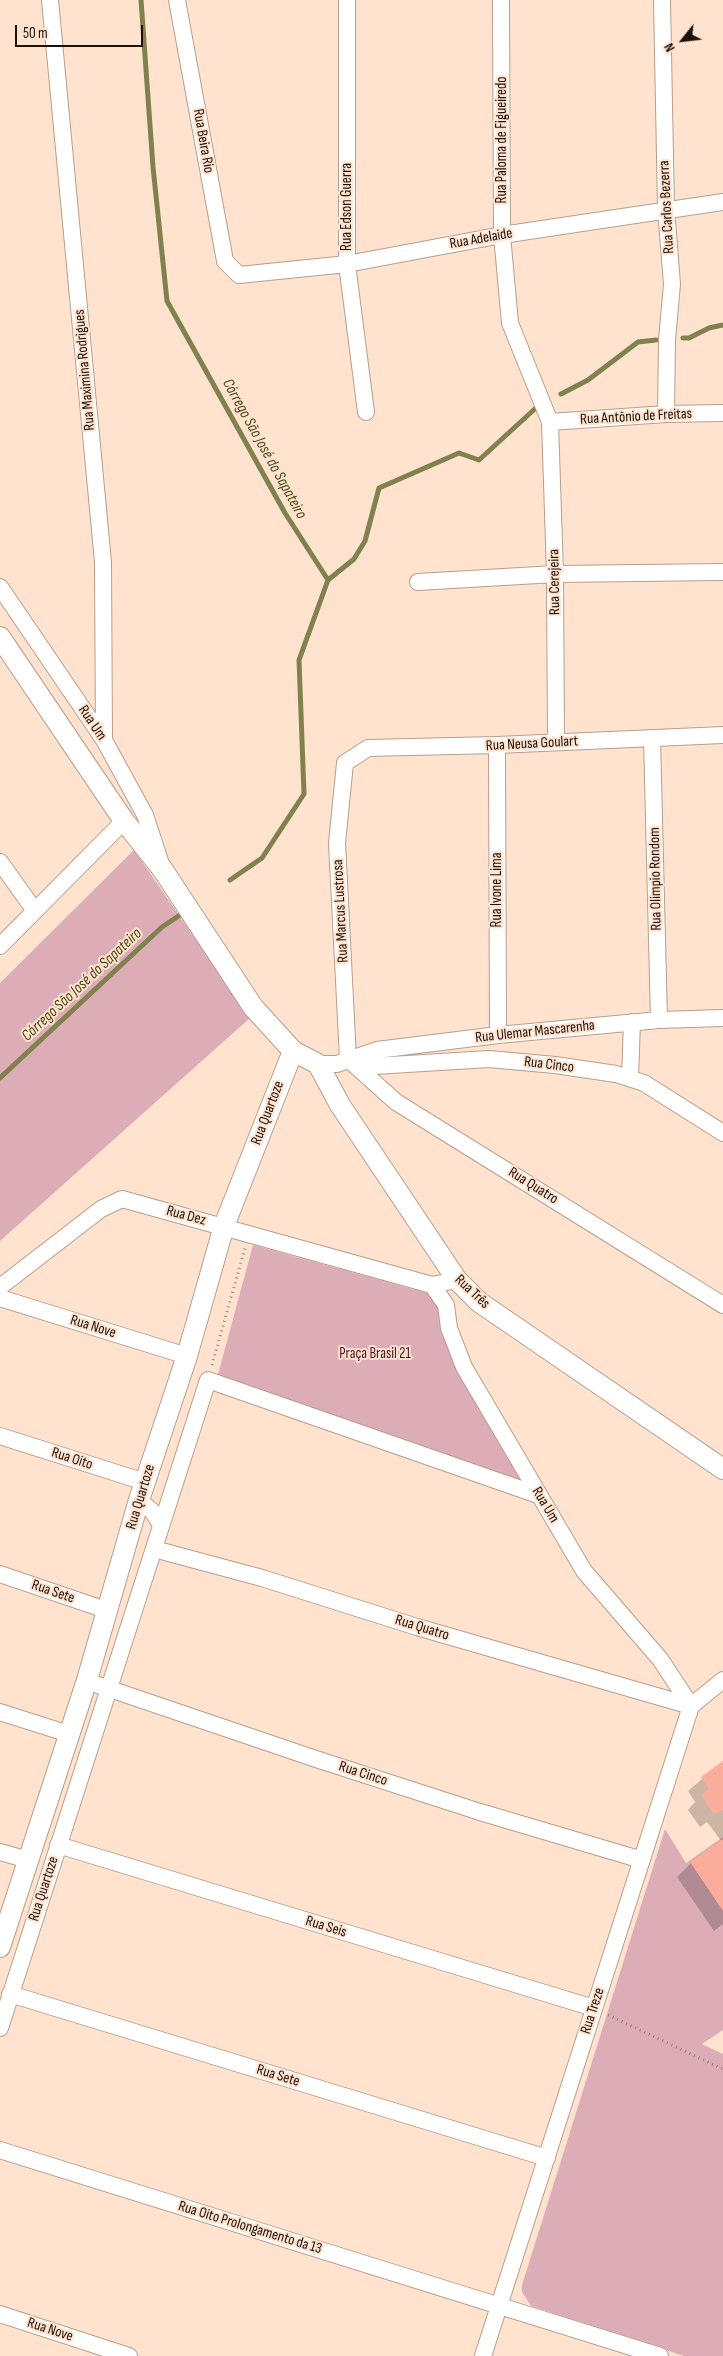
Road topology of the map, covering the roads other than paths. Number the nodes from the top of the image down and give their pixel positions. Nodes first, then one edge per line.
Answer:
1 (50, 0) edge
2 (347, 0) edge
3 (500, 0) edge
4 (662, 0) edge
5 (182, 1) edge
6 (723, 202) edge
7 (666, 209) junction
8 (502, 235) junction
9 (347, 264) junction
10 (240, 275) joint
11 (366, 412) dead end
12 (723, 413) edge
13 (666, 414) junction
14 (550, 422) junction
15 (723, 572) edge
16 (555, 574) junction
17 (418, 582) dead end
18 (0, 587) edge
19 (0, 638) edge
20 (723, 735) edge
21 (652, 738) junction
22 (104, 740) junction
23 (556, 742) junction
24 (496, 746) junction
25 (345, 763) joint
26 (124, 821) junction
27 (0, 862) edge
28 (163, 870) junction
29 (35, 911) junction
30 (0, 946) edge
31 (723, 1018) edge
32 (659, 1020) junction
33 (632, 1022) junction
34 (498, 1035) junction
35 (293, 1051) junction
36 (354, 1063) junction
37 (318, 1064) junction
38 (630, 1078) junction
39 (723, 1134) edge
40 (224, 1226) junction
41 (457, 1280) junction
42 (432, 1285) junction
43 (0, 1287) edge
44 (0, 1298) edge
45 (723, 1305) edge
46 (187, 1356) junction
47 (0, 1436) edge
48 (723, 1469) edge
49 (142, 1491) junction
50 (538, 1495) junction
51 (161, 1525) junction
52 (154, 1549) junction
53 (0, 1574) edge
54 (116, 1580) junction
55 (141, 1586) junction
56 (106, 1610) junction
57 (87, 1680) junction
58 (723, 1680) edge
59 (108, 1688) junction
60 (691, 1706) junction
61 (0, 1712) edge
62 (69, 1734) junction
63 (58, 1845) junction
64 (0, 1852) edge
65 (28, 1860) junction
66 (642, 1860) junction
67 (0, 1948) edge
68 (10, 1994) junction
69 (594, 2008) junction
70 (0, 2028) edge
71 (0, 2150) edge
72 (547, 2158) junction
73 (500, 2305) junction
74 (0, 2314) edge
75 (103, 2352) edge
76 (129, 2356) edge
77 (483, 2356) edge
78 (660, 2356) edge

1 - 22 street, Rua Maximina Rodrigues
2 - 9 street, Rua Edson Guerra
3 - 8 street, Rua Paloma de Figueiredo
4 - 7 street, Rua Carlos Bezerra
5 - 10 street, Rua Beira Rio
6 - 7 street, Rua Adelaide
7 - 8 street, Rua Adelaide
7 - 13 street, Rua Carlos Bezerra
8 - 9 street, Rua Adelaide
8 - 14 street, Rua Paloma de Figueiredo
9 - 10 street, Rua Adelaide
9 - 11 street, Rua Edson Guerra
12 - 13 street, Rua Antônio de Freitas
13 - 14 street, Rua Antônio de Freitas
14 - 16 street, Rua Cerejeira
15 - 16 street
16 - 17 street
16 - 23 street, Rua Cerejeira
18 - 22 street, Rua Um
19 - 26 street, Rua Um
20 - 21 street, Rua Neusa Goulart
21 - 23 street, Rua Neusa Goulart
21 - 32 street, Rua Olimpio Rondom
22 - 28 street, Rua Um
23 - 24 street, Rua Neusa Goulart
24 - 25 street, Rua Neusa Goulart
24 - 34 street, Rua Ivone Lima
25 - 36 street, Rua Marcus Lustrosa
26 - 28 street, Rua Um
26 - 29 street
27 - 29 street
28 - 35 street, Rua Um
29 - 30 street
31 - 32 street, Rua Ulemar Mascarenha
32 - 33 street, Rua Ulemar Mascarenha
33 - 34 street, Rua Ulemar Mascarenha
33 - 38 street
34 - 36 street, Rua Ulemar Mascarenha
35 - 37 street, Rua Um
35 - 40 street, Rua Quartoze
36 - 37 street
36 - 38 street, Rua Cinco
36 - 45 street, Rua Quatro
37 - 41 street, Rua Três
38 - 39 street, Rua Cinco
40 - 42 street, Rua Dez
40 - 43 street, Rua Dez
40 - 46 street, Rua Quartoze
41 - 42 street
41 - 48 street, Rua Três
42 - 50 street, Rua Um
44 - 46 street, Rua Nove
46 - 49 street, Rua Quartoze
47 - 49 street, Rua Oito
49 - 51 street
49 - 54 street, Rua Quartoze
50 - 51 street, Rua Quartoze
50 - 60 street, Rua Um
51 - 52 street, Rua Quartoze
52 - 55 street, Rua Quartoze
52 - 60 street, Rua Quatro
53 - 56 street, Rua Sete
54 - 55 street
54 - 56 street, Rua Quartoze
55 - 59 street, Rua Quartoze
56 - 57 street, Rua Quartoze
57 - 59 street, Rua Cinco
57 - 62 street, Rua Quartoze
58 - 60 street
59 - 63 street, Rua Quartoze
59 - 66 street, Rua Cinco
60 - 66 street, Rua Treze
61 - 62 street
62 - 65 street, Rua Quartoze
63 - 68 street, Rua Quartoze
63 - 69 street, Rua Seis
64 - 65 street
65 - 67 street, Rua Quartoze
66 - 69 street, Rua Treze
68 - 70 street, Rua Quartoze
68 - 72 street, Rua Sete
69 - 72 street, Rua Treze
71 - 73 street, Rua Oito Prolongamento da 13
72 - 73 street, Rua Treze
73 - 77 street, Rua Treze
73 - 78 street, Rua Oito Prolongamento da 13
74 - 75 street, Rua Nove
75 - 76 street, Rua Nove

